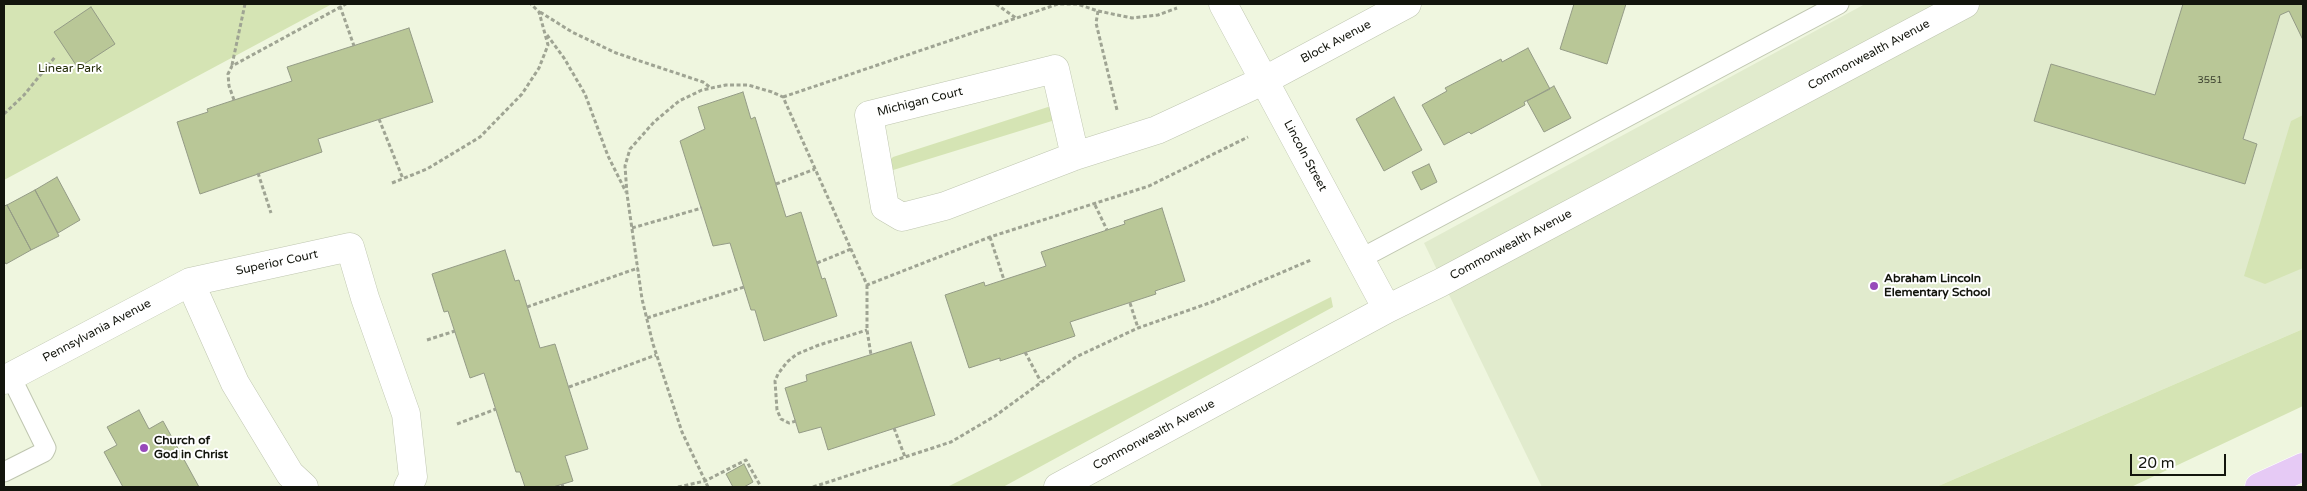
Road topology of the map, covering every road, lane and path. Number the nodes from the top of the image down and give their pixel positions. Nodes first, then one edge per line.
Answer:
1 (246, 4) edge
2 (346, 4) edge
3 (530, 4) edge
4 (996, 4) edge
5 (1223, 4) edge
6 (1407, 4) edge
7 (1839, 4) edge
8 (1965, 4) edge
9 (340, 6) junction
10 (1177, 8) dead end
11 (1098, 11) junction
12 (539, 12) junction
13 (1016, 19) junction
14 (546, 34) junction
15 (354, 46) dead end
16 (55, 57) dead end
17 (232, 66) junction
18 (1265, 80) junction
19 (712, 88) junction
20 (783, 97) junction
21 (234, 100) dead end
22 (4, 114) edge
23 (380, 119) dead end
24 (1119, 119) dead end
25 (1248, 136) dead end
26 (1075, 156) junction
27 (815, 169) junction
28 (258, 173) dead end
29 (403, 179) junction
30 (392, 183) dead end
31 (776, 184) dead end
32 (627, 194) junction
33 (1095, 205) junction
34 (702, 208) dead end
35 (271, 213) dead end
36 (632, 228) junction
37 (1107, 230) dead end
38 (990, 237) junction
39 (851, 250) junction
40 (1360, 259) junction
41 (1312, 260) dead end
42 (817, 263) dead end
43 (638, 268) junction
44 (1004, 280) dead end
45 (190, 282) junction
46 (867, 285) junction
47 (744, 287) dead end
48 (1130, 302) dead end
49 (527, 308) dead end
50 (1387, 310) junction
51 (647, 318) junction
52 (1138, 328) junction
53 (867, 330) junction
54 (455, 331) dead end
55 (427, 340) dead end
56 (1025, 352) dead end
57 (656, 355) junction
58 (870, 355) dead end
59 (7, 378) edge
60 (1041, 382) junction
61 (569, 387) dead end
62 (496, 409) dead end
63 (796, 421) dead end
64 (457, 424) dead end
65 (894, 428) dead end
66 (905, 457) junction
67 (2303, 468) edge
68 (4, 472) edge
69 (705, 482) junction
70 (304, 487) edge
71 (408, 487) edge
72 (678, 487) edge
73 (708, 487) edge
74 (761, 487) edge
75 (813, 487) edge
76 (1058, 487) edge
77 (2258, 487) edge

1 - 17 path
2 - 9 path
3 - 12 path
4 - 13 path
5 - 18 street, Lincoln Street
6 - 18 street, Block Avenue
7 - 40 lane
8 - 50 street, Commonwealth Avenue
9 - 15 path
9 - 17 path
10 - 11 path
11 - 13 path
11 - 24 path
12 - 14 path
12 - 19 path
13 - 20 path
14 - 29 path
14 - 32 path
16 - 22 path
17 - 21 path
18 - 26 street, Michigan Court
18 - 40 street, Lincoln Street
19 - 20 path
19 - 32 path
20 - 27 path
23 - 29 path
25 - 33 path
26 - 26 street, Michigan Court
27 - 31 path
27 - 39 path
28 - 35 path
29 - 30 path
32 - 36 path
33 - 37 path
33 - 38 path
34 - 36 path
36 - 43 path
38 - 44 path
38 - 46 path
39 - 42 path
39 - 46 path
40 - 50 street, Lincoln Street
41 - 52 path
43 - 49 path
43 - 51 path
45 - 59 street, Pennsylvania Avenue
45 - 70 street
45 - 71 street, Superior Court
46 - 53 path
47 - 51 path
48 - 52 path
50 - 76 street, Commonwealth Avenue
51 - 57 path
52 - 60 path
53 - 58 path
53 - 63 path
54 - 55 path
56 - 60 path
57 - 61 path
57 - 69 path
59 - 68 lane
60 - 66 path
62 - 64 path
65 - 66 path
66 - 75 path
67 - 77 highway
69 - 72 path
69 - 73 path
69 - 74 path

